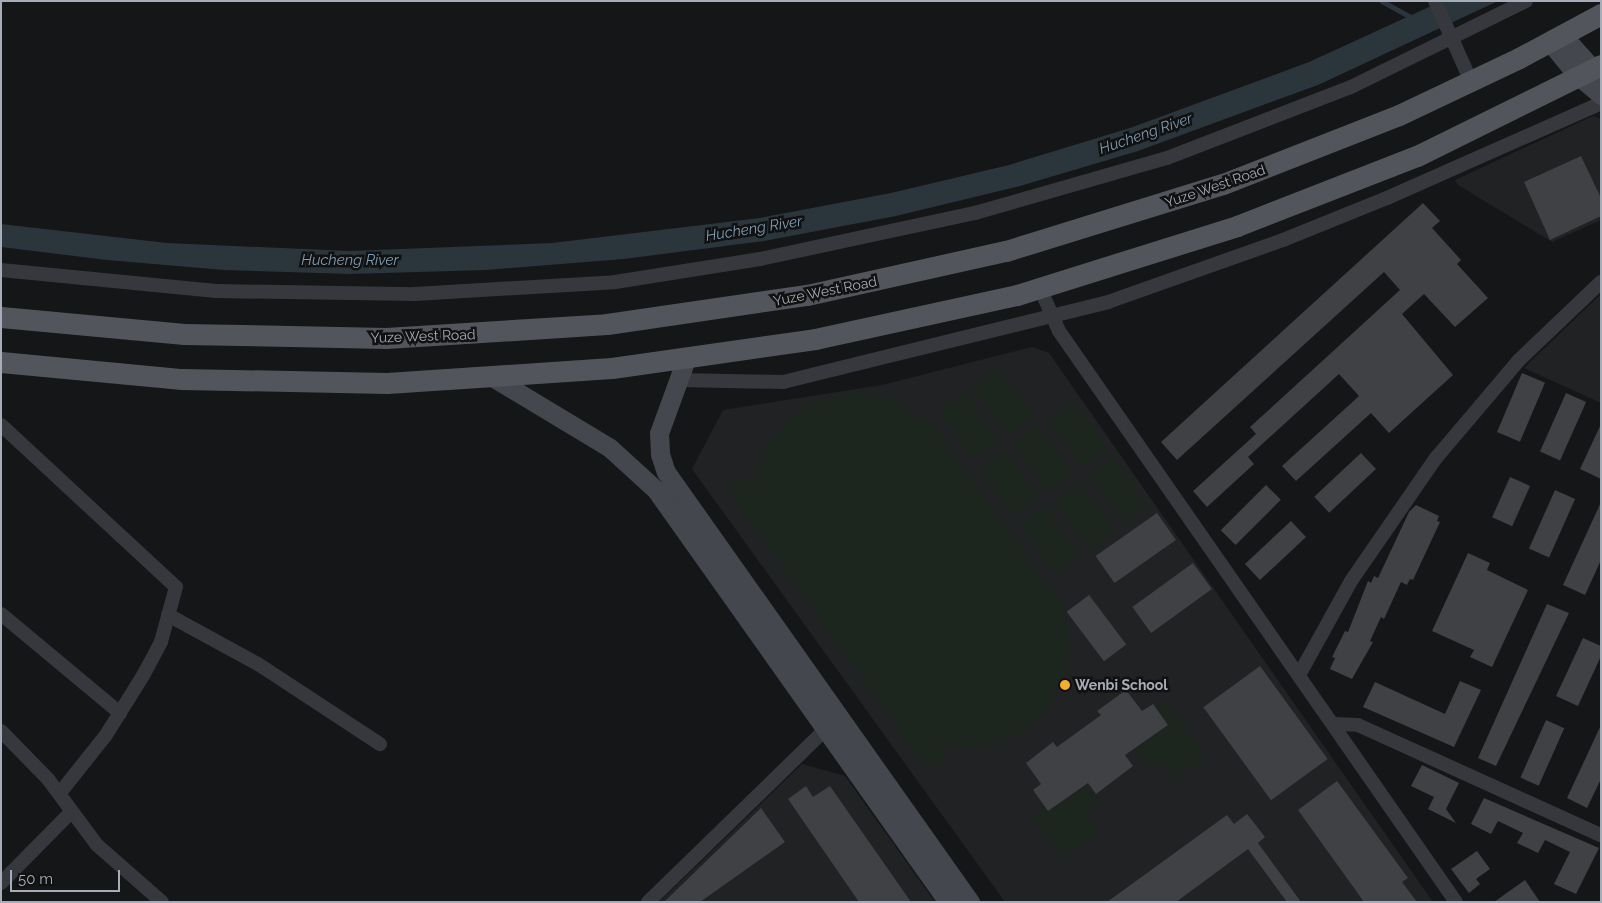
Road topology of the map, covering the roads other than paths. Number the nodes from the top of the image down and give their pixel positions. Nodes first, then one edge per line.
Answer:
1 (1435, 1) edge
2 (1526, 1) edge
3 (1601, 14) edge
4 (1452, 37) junction
5 (1556, 38) junction
6 (1593, 72) edge
7 (1472, 81) junction
8 (1601, 96) edge
9 (1601, 103) edge
10 (1, 270) edge
11 (1601, 282) edge
12 (1040, 288) junction
13 (1051, 316) junction
14 (1, 317) edge
15 (686, 359) junction
16 (1, 362) edge
17 (494, 378) junction
18 (678, 380) junction
19 (1, 425) edge
20 (1, 614) edge
21 (168, 615) junction
22 (1299, 676) junction
23 (120, 713) junction
24 (1333, 724) junction
25 (826, 729) junction
26 (1, 731) edge
27 (380, 744) dead end
28 (59, 794) junction
29 (71, 812) junction
30 (1601, 835) edge
31 (1, 883) edge
32 (162, 902) edge
33 (648, 902) edge
34 (948, 902) edge
35 (970, 902) edge
36 (1456, 902) edge

1 - 4 street
2 - 4 street
3 - 5 main road, Yuze West Road
4 - 7 street
4 - 10 street
5 - 6 street
5 - 7 main road, Yuze West Road
6 - 8 street
6 - 12 main road
7 - 14 main road, Yuze West Road
9 - 13 street
11 - 22 street
12 - 13 street
12 - 15 main road
13 - 18 street
13 - 22 street
15 - 17 main road
15 - 18 street
16 - 17 main road
17 - 25 street
18 - 35 street
19 - 21 street
20 - 23 street
21 - 23 street
21 - 27 street
22 - 24 street
23 - 28 street
24 - 30 street
24 - 36 street
25 - 33 street
25 - 34 street
26 - 28 street
28 - 29 street
29 - 31 street
29 - 32 street

